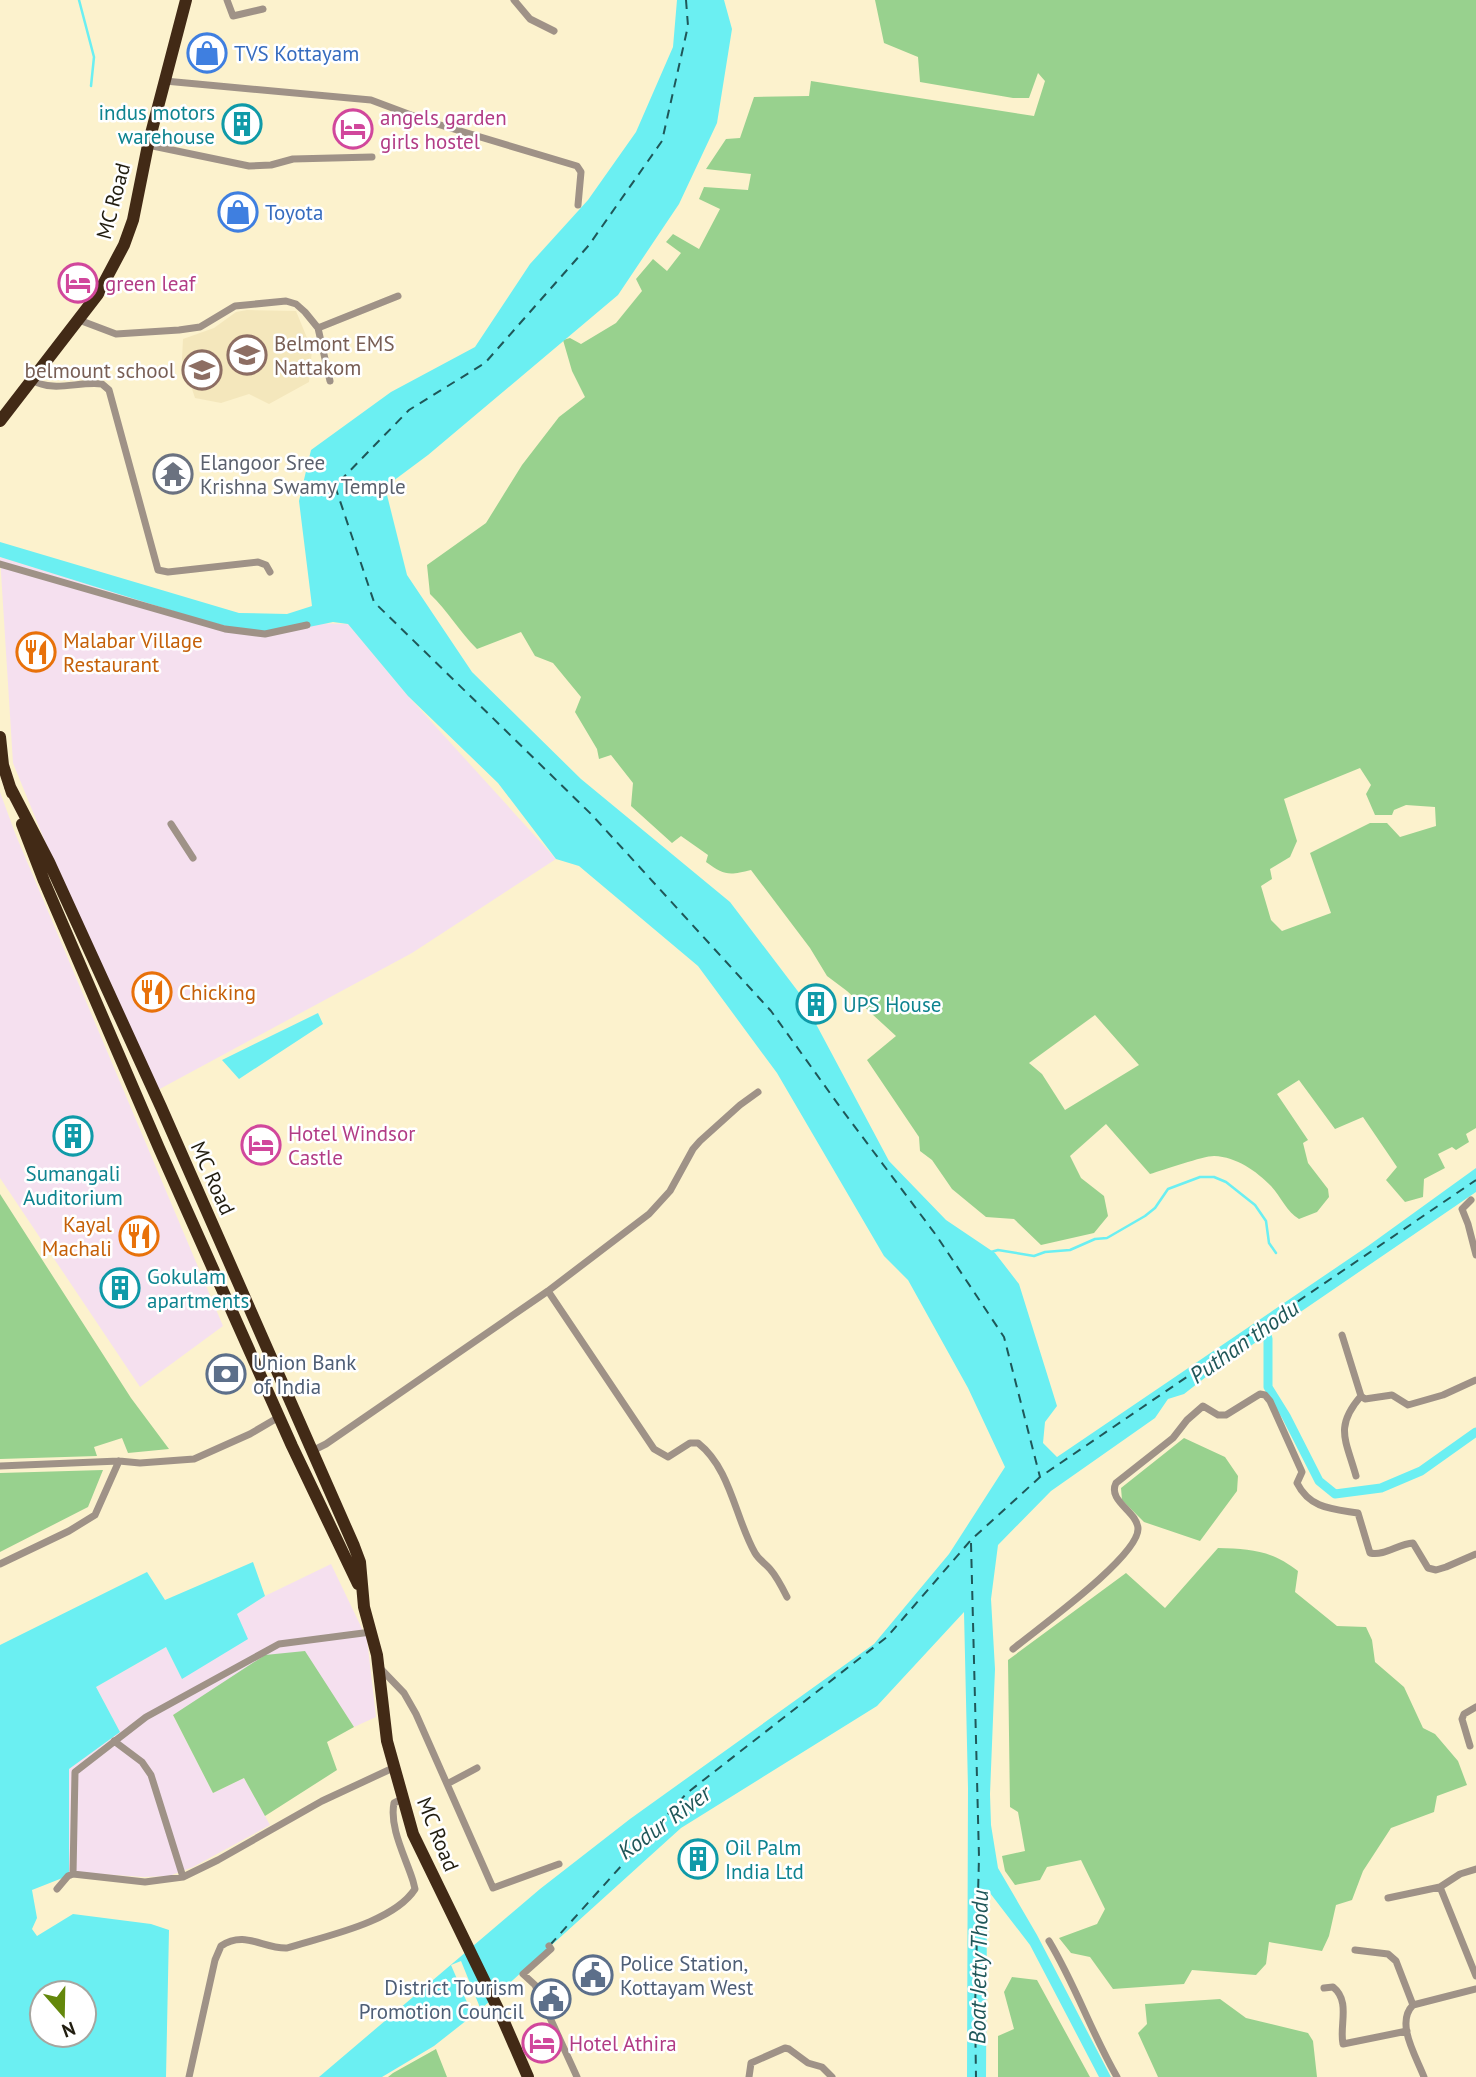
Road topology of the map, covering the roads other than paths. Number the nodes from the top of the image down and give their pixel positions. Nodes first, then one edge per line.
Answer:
1 (186, 0) edge
2 (227, 0) edge
3 (514, 0) edge
4 (263, 9) dead end
5 (554, 32) dead end
6 (165, 81) junction
7 (148, 145) junction
8 (372, 157) dead end
9 (578, 205) dead end
10 (398, 296) dead end
11 (79, 320) junction
12 (318, 328) junction
13 (32, 380) junction
14 (331, 381) dead end
15 (0, 421) edge
16 (0, 564) edge
17 (270, 572) dead end
18 (307, 625) dead end
19 (0, 737) edge
20 (10, 787) junction
21 (171, 824) dead end
22 (193, 858) dead end
23 (758, 1092) dead end
24 (198, 1191) junction
25 (183, 1200) junction
26 (1471, 1200) dead end
27 (1476, 1255) edge
28 (548, 1291) junction
29 (1342, 1335) dead end
30 (1476, 1380) edge
31 (1361, 1396) junction
32 (279, 1417) junction
33 (312, 1451) junction
34 (119, 1461) junction
35 (0, 1466) edge
36 (1356, 1476) dead end
37 (1476, 1554) edge
38 (0, 1564) edge
39 (362, 1591) junction
40 (787, 1597) dead end
41 (371, 1632) junction
42 (1013, 1648) dead end
43 (379, 1666) junction
44 (1476, 1707) edge
45 (114, 1741) junction
46 (1470, 1746) dead end
47 (477, 1768) dead end
48 (393, 1769) junction
49 (447, 1784) junction
50 (402, 1799) junction
51 (559, 1864) dead end
52 (1476, 1869) edge
53 (73, 1874) junction
54 (183, 1877) junction
55 (1440, 1887) junction
56 (57, 1889) dead end
57 (1388, 1899) dead end
58 (1048, 1941) dead end
59 (549, 1946) dead end
60 (1355, 1950) dead end
61 (1476, 1976) edge
62 (1324, 1988) dead end
63 (1476, 1989) edge
64 (1413, 2005) junction
65 (1407, 2031) junction
66 (189, 2077) edge
67 (528, 2077) edge
68 (577, 2077) edge
69 (749, 2077) edge
70 (832, 2077) edge
71 (1117, 2077) edge
72 (1424, 2077) edge

1 - 6 highway, MC Road
2 - 4 street
3 - 5 street
6 - 7 highway, MC Road
6 - 9 street
7 - 8 street
7 - 11 highway, MC Road
10 - 12 street
11 - 12 street
11 - 13 highway, MC Road
12 - 14 street
13 - 15 highway, MC Road
13 - 17 street
16 - 18 street
19 - 20 highway, MC Road
20 - 24 highway, MC Road
20 - 25 highway, MC Road
21 - 22 street
23 - 28 street
24 - 25 highway
24 - 33 highway, MC Road
25 - 32 highway, MC Road
26 - 27 street
28 - 33 street
28 - 40 street
29 - 31 street
30 - 31 street
31 - 36 street
32 - 34 street
32 - 39 highway, MC Road
33 - 39 highway, MC Road
34 - 35 street
34 - 38 street
37 - 42 street
39 - 41 highway, MC Road
41 - 43 highway, MC Road
41 - 45 street
43 - 48 highway, MC Road
43 - 49 street
44 - 46 street
45 - 53 street
45 - 54 street
47 - 49 street
48 - 50 highway, MC Road
48 - 54 street
49 - 51 street
50 - 66 street
50 - 67 highway, MC Road
52 - 55 street
53 - 54 street
53 - 56 street
55 - 57 street
55 - 61 street
58 - 71 street
59 - 68 street
60 - 64 street
62 - 65 street
63 - 64 street
64 - 65 street
65 - 72 street
69 - 70 street

